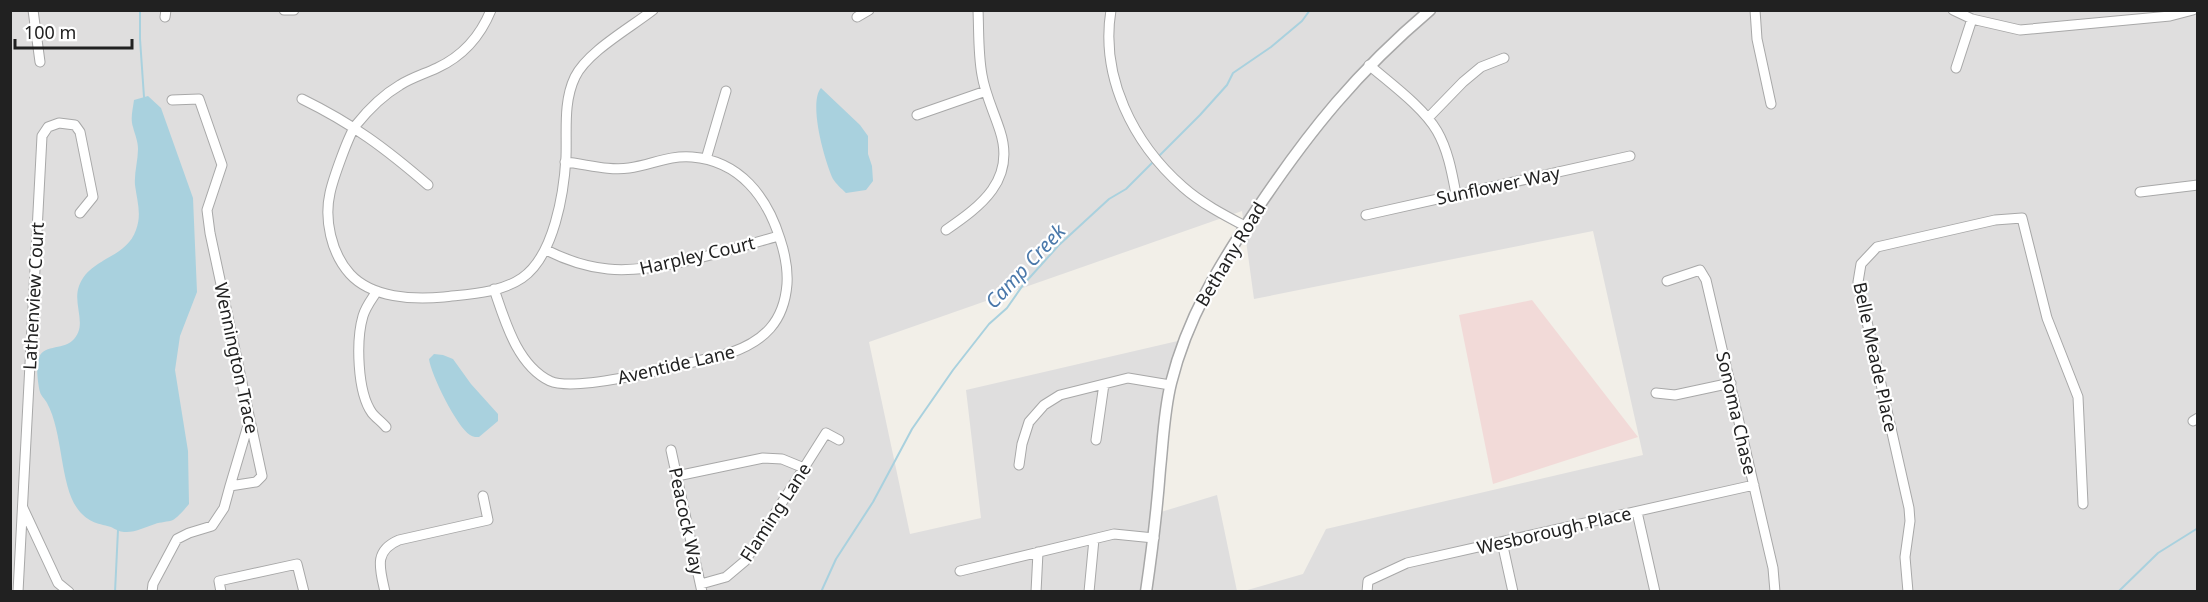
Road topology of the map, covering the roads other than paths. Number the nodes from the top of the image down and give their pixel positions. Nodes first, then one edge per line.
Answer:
1 (33, 10) edge
2 (284, 10) edge
3 (294, 10) edge
4 (491, 10) edge
5 (653, 10) edge
6 (869, 10) edge
7 (978, 10) edge
8 (1111, 10) edge
9 (1430, 10) edge
10 (1755, 10) edge
11 (1953, 10) edge
12 (2193, 10) edge
13 (857, 17) dead end
14 (1972, 20) junction
15 (1504, 58) dead end
16 (40, 62) dead end
17 (1370, 65) junction
18 (1956, 68) dead end
19 (726, 92) dead end
20 (986, 92) junction
21 (302, 99) dead end
22 (172, 100) dead end
23 (1771, 104) dead end
24 (917, 116) dead end
25 (1428, 118) junction
26 (354, 127) junction
27 (1630, 156) dead end
28 (706, 159) junction
29 (565, 162) junction
30 (428, 185) dead end
31 (2198, 185) edge
32 (2140, 192) dead end
33 (1455, 194) junction
34 (80, 213) dead end
35 (1366, 215) dead end
36 (1245, 226) junction
37 (946, 230) dead end
38 (779, 236) junction
39 (546, 250) junction
40 (1667, 281) dead end
41 (494, 289) junction
42 (377, 291) junction
43 (1731, 383) junction
44 (1104, 384) junction
45 (1170, 385) junction
46 (1656, 393) dead end
47 (250, 419) junction
48 (386, 427) dead end
49 (839, 440) dead end
50 (1096, 440) dead end
51 (671, 450) dead end
52 (259, 459) junction
53 (238, 462) junction
54 (1019, 465) dead end
55 (804, 468) junction
56 (677, 476) junction
57 (1754, 485) junction
58 (231, 486) junction
59 (483, 496) dead end
60 (2083, 504) dead end
61 (22, 506) junction
62 (1637, 512) junction
63 (1094, 538) junction
64 (1154, 538) junction
65 (1502, 542) junction
66 (1038, 552) junction
67 (960, 571) dead end
68 (702, 588) edge
69 (18, 591) edge
70 (69, 591) edge
71 (152, 591) edge
72 (222, 591) edge
73 (304, 591) edge
74 (385, 591) edge
75 (1036, 591) edge
76 (1089, 591) edge
77 (1146, 591) edge
78 (1367, 591) edge
79 (1513, 591) edge
80 (1655, 591) edge
81 (1775, 591) edge
82 (1908, 591) edge

1 - 16 street
2 - 3 street
4 - 26 street
5 - 29 street
6 - 13 street
7 - 20 street
8 - 36 street
9 - 17 street, Bethany Road
10 - 23 street
11 - 14 street
12 - 14 street
14 - 18 street
15 - 25 street
17 - 25 street
17 - 36 street, Bethany Road
19 - 28 street
20 - 24 street
20 - 37 street
21 - 26 street
22 - 47 street, Wennington Trace
25 - 33 street
26 - 30 street
26 - 42 street
27 - 33 street, Sunflower Way
28 - 29 street, Aventide Lane
28 - 38 street, Aventide Lane
29 - 39 street
31 - 32 street
33 - 35 street, Sunflower Way
34 - 61 street, Lathenview Court
36 - 45 street, Bethany Road
38 - 39 street, Harpley Court
38 - 41 street, Aventide Lane
39 - 41 street
40 - 43 street, Sonoma Chase
41 - 42 street
42 - 48 street
43 - 46 street
43 - 57 street, Sonoma Chase
44 - 45 street
44 - 50 street
44 - 54 street
45 - 64 street, Bethany Road
47 - 52 street, Wennington Trace
47 - 53 street
49 - 55 street, Flaming Lane
51 - 56 street, Peacock Way
52 - 53 street
52 - 58 street, Wennington Trace
53 - 58 street
55 - 56 street
55 - 68 street, Flaming Lane
56 - 68 street, Peacock Way
57 - 62 street, Wesborough Place
57 - 81 street, Sonoma Chase
58 - 71 street
59 - 74 street
60 - 82 street, Belle Meade Place
61 - 69 street, Lathenview Court
61 - 70 street
62 - 65 street, Wesborough Place
62 - 80 street
63 - 64 street
63 - 66 street
63 - 76 street
64 - 77 street, Bethany Road
65 - 78 street, Wesborough Place
65 - 79 street
66 - 67 street
66 - 75 street
72 - 73 street

